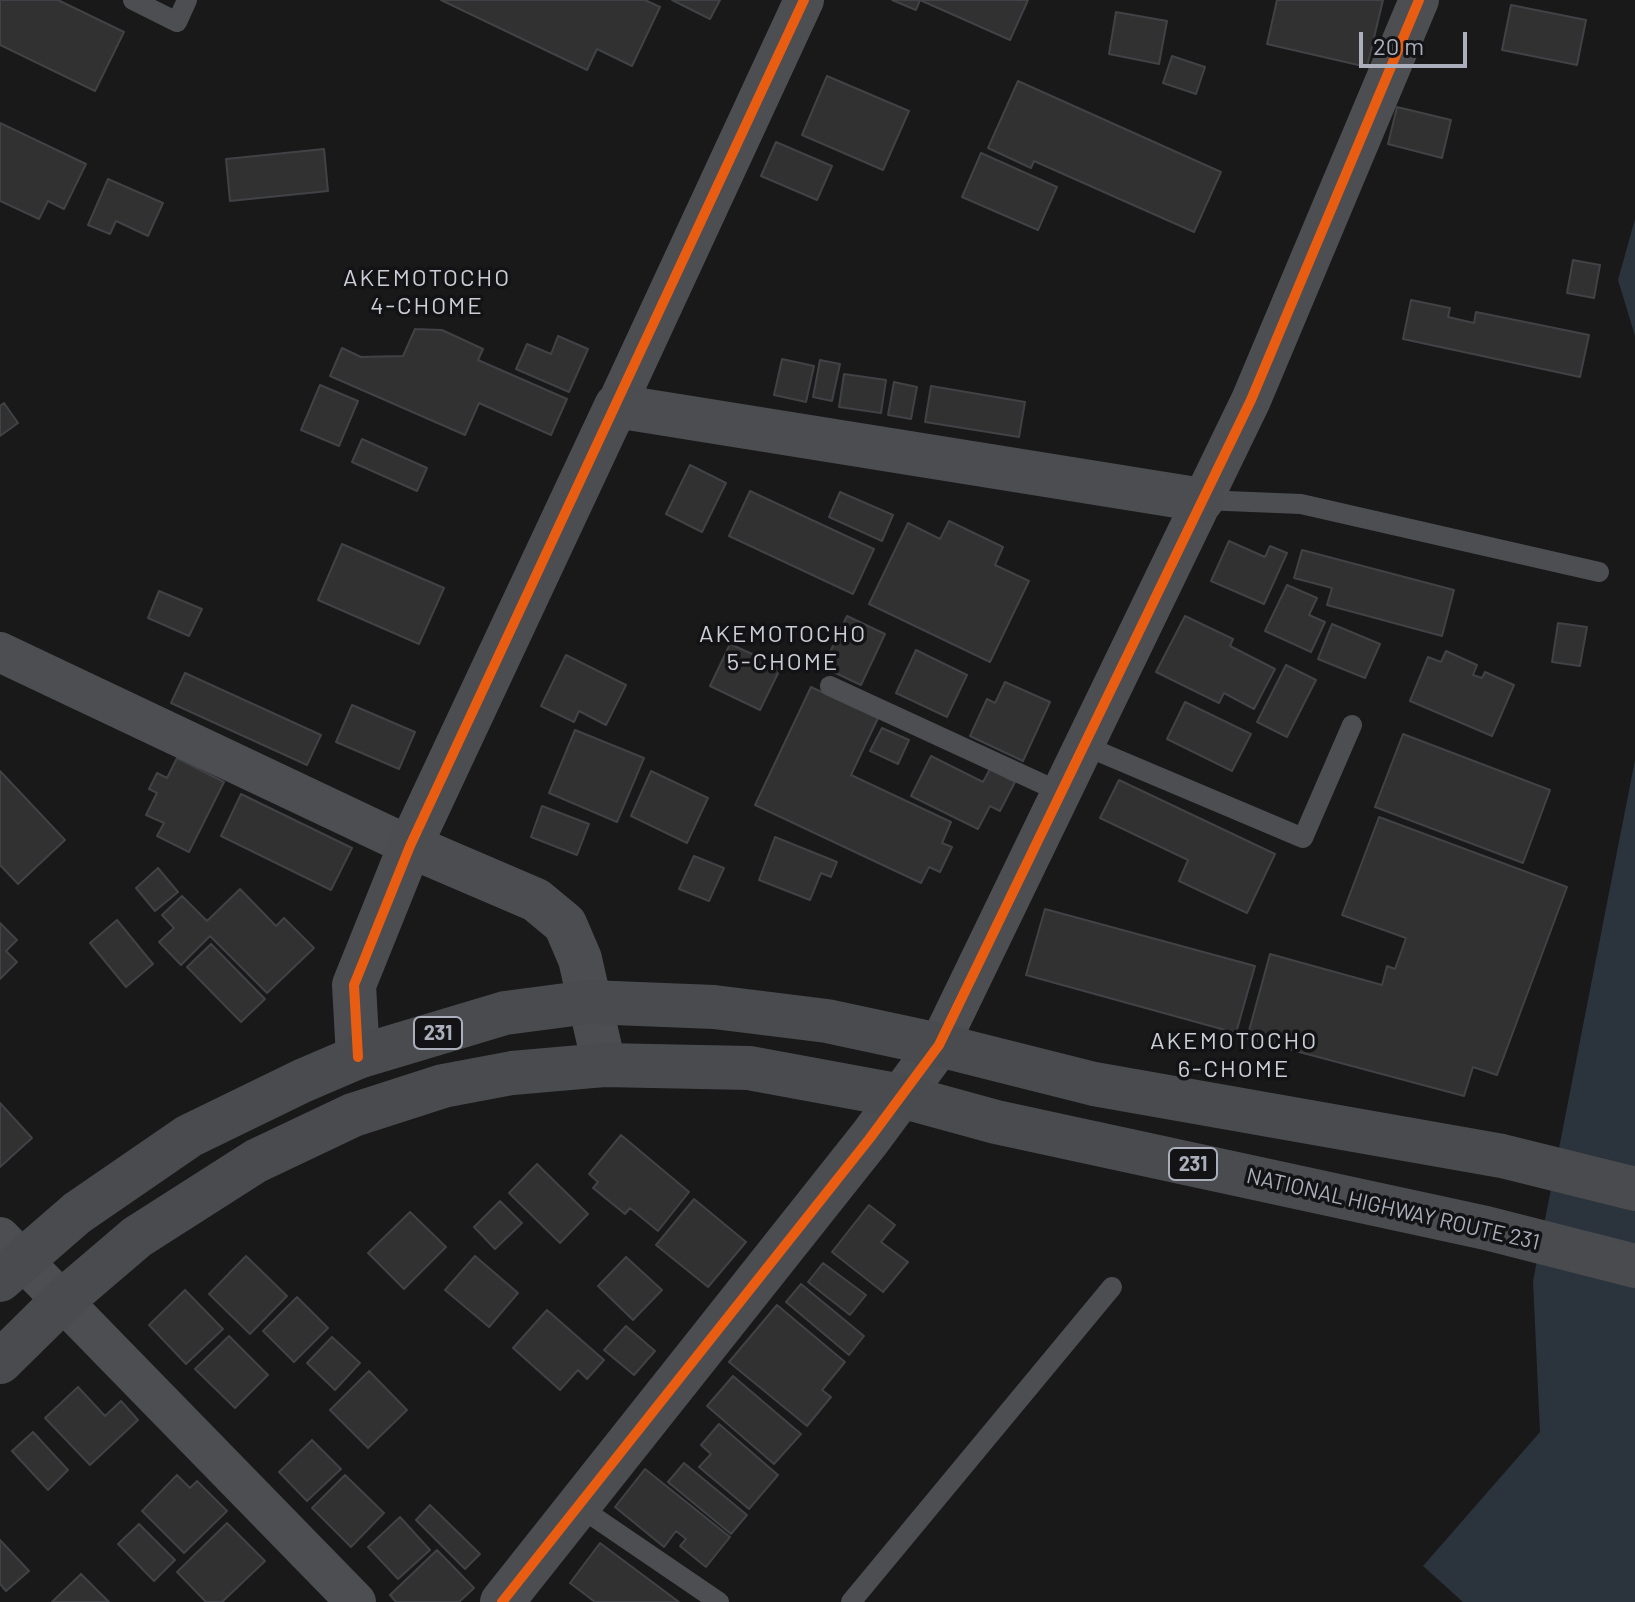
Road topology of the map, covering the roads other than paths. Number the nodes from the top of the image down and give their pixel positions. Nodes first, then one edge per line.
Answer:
1 (133, 0) edge
2 (187, 0) edge
3 (804, 0) edge
4 (1419, 0) edge
5 (616, 406) junction
6 (1202, 500) junction
7 (1599, 572) dead end
8 (0, 652) edge
9 (830, 686) dead end
10 (1352, 725) dead end
11 (1083, 745) junction
12 (1060, 792) junction
13 (410, 846) junction
14 (589, 1002) junction
15 (939, 1045) junction
16 (358, 1057) junction
17 (604, 1065) junction
18 (901, 1096) junction
19 (1635, 1189) edge
20 (7, 1259) edge
21 (1635, 1266) edge
22 (1112, 1287) dead end
23 (62, 1301) junction
24 (0, 1362) edge
25 (578, 1506) junction
26 (356, 1602) edge
27 (502, 1602) edge
28 (719, 1602) edge
29 (851, 1602) edge

1 - 2 lane
3 - 5 street
4 - 6 street
5 - 6 street
5 - 13 street
6 - 7 lane
6 - 11 street
8 - 13 street
9 - 12 lane
10 - 11 lane
11 - 12 street
12 - 15 street
13 - 14 street
13 - 16 street
14 - 15 highway, 231
14 - 16 highway, 231
14 - 17 street
15 - 18 street
15 - 19 highway, 231
16 - 20 highway, 231
17 - 18 highway, NATIONAL HIGHWAY ROUTE 231 / 231
17 - 23 highway, NATIONAL HIGHWAY ROUTE 231 / 231
18 - 21 highway, NATIONAL HIGHWAY ROUTE 231 / 231
18 - 25 street
20 - 23 street
22 - 29 lane
23 - 24 highway, NATIONAL HIGHWAY ROUTE 231 / 231
23 - 26 street
25 - 27 street
25 - 28 lane

